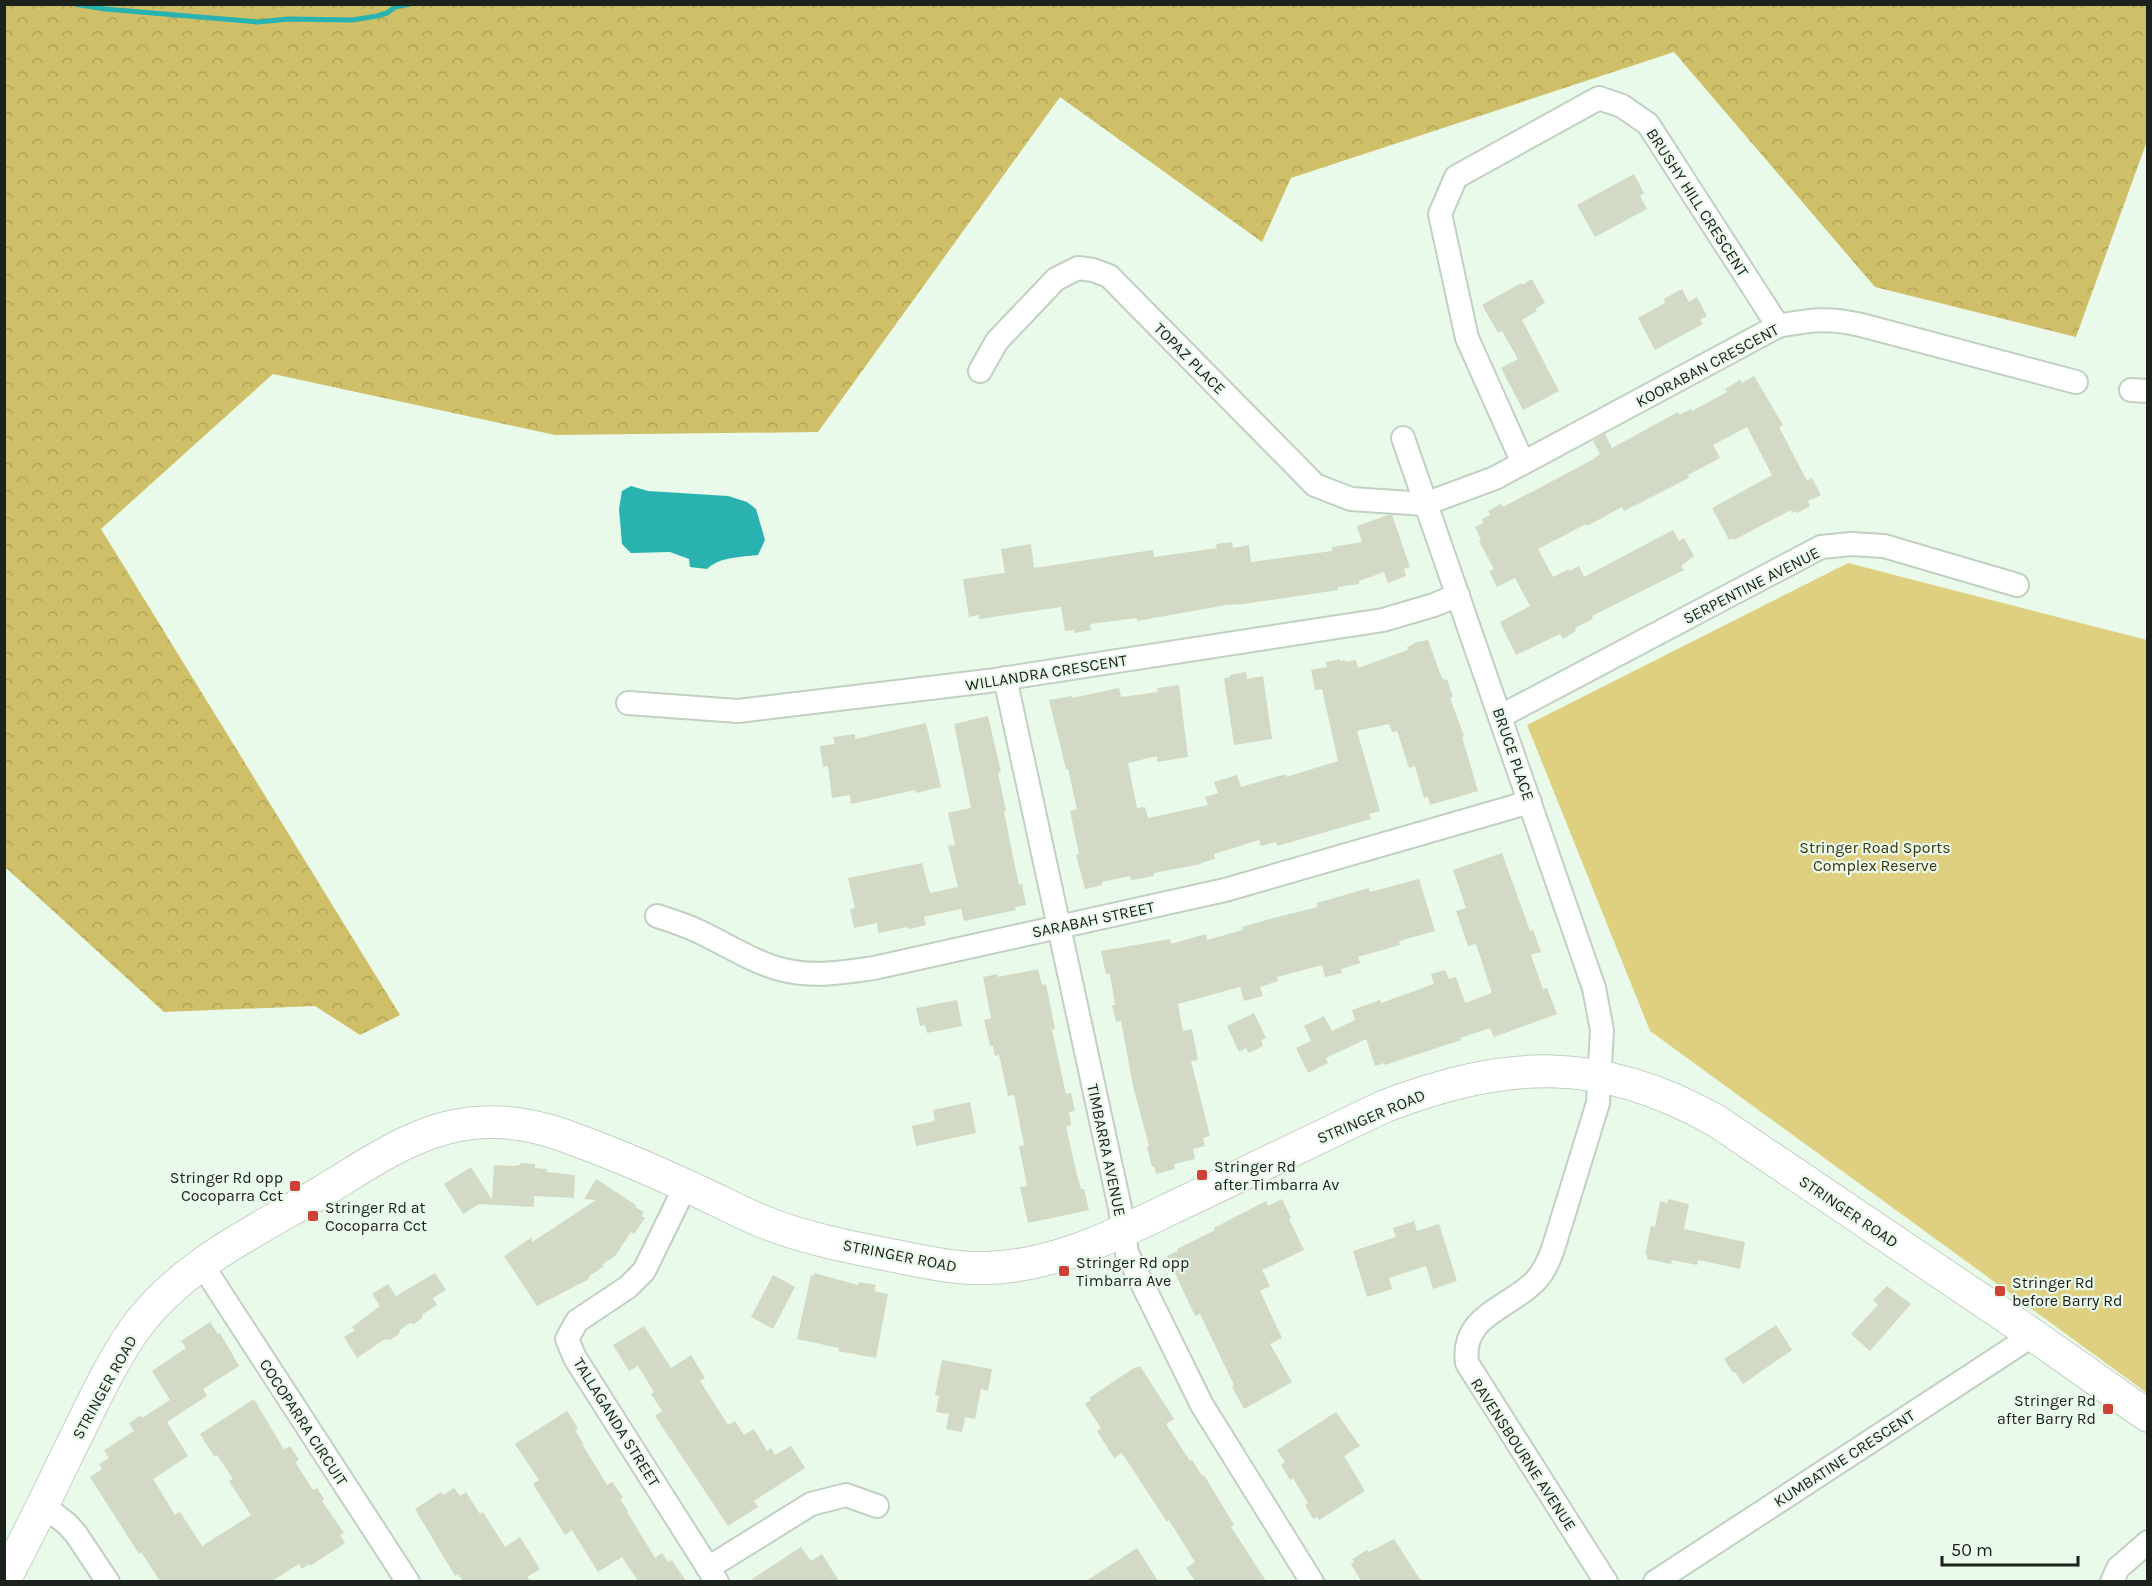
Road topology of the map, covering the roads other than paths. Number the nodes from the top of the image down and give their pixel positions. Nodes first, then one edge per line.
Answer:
1 (1778, 326) junction
2 (980, 371) dead end
3 (2076, 382) dead end
4 (1403, 438) dead end
5 (1523, 463) junction
6 (1425, 504) junction
7 (2017, 585) dead end
8 (1458, 595) junction
9 (1005, 678) junction
10 (628, 703) dead end
11 (1501, 716) junction
12 (1530, 802) junction
13 (657, 916) dead end
14 (1060, 926) junction
15 (1601, 1075) junction
16 (686, 1185) junction
17 (1123, 1232) junction
18 (201, 1263) junction
19 (2033, 1335) junction
20 (2148, 1416) edge
21 (43, 1505) junction
22 (878, 1506) dead end
23 (2148, 1542) edge
24 (713, 1574) edge
25 (4, 1581) edge
26 (108, 1581) edge
27 (408, 1581) edge
28 (1312, 1581) edge
29 (1606, 1581) edge
30 (1655, 1581) edge
31 (2112, 1581) edge

1 - 3 street, KOORABAN CRESCENT
1 - 5 street, KOORABAN CRESCENT
1 - 5 street, BRUSHY HILL CRESCENT
2 - 6 street, TOPAZ PLACE
4 - 6 street, BRUCE PLACE
5 - 6 street, KOORABAN CRESCENT
6 - 8 street, BRUCE PLACE
7 - 11 street, SERPENTINE AVENUE
8 - 9 street, WILLANDRA CRESCENT
8 - 11 street, BRUCE PLACE
9 - 10 street, WILLANDRA CRESCENT
9 - 14 street, TIMBARRA AVENUE
11 - 12 street, BRUCE PLACE
12 - 14 street, SARABAH STREET
12 - 15 street, BRUCE PLACE
13 - 14 street, SARABAH STREET
14 - 17 street, TIMBARRA AVENUE
15 - 17 street, STRINGER ROAD
15 - 19 street, STRINGER ROAD
15 - 29 street, RAVENSBOURNE AVENUE
16 - 17 street, STRINGER ROAD
16 - 18 street, STRINGER ROAD
16 - 24 street, TALLAGANDA STREET
17 - 28 street, TIMBARRA AVENUE
18 - 21 street, STRINGER ROAD
18 - 27 street, COCOPARRA CIRCUIT
19 - 20 street, STRINGER ROAD
19 - 30 street, KUMBATINE CRESCENT
21 - 25 street, STRINGER ROAD
21 - 26 street
22 - 24 street
23 - 31 street

